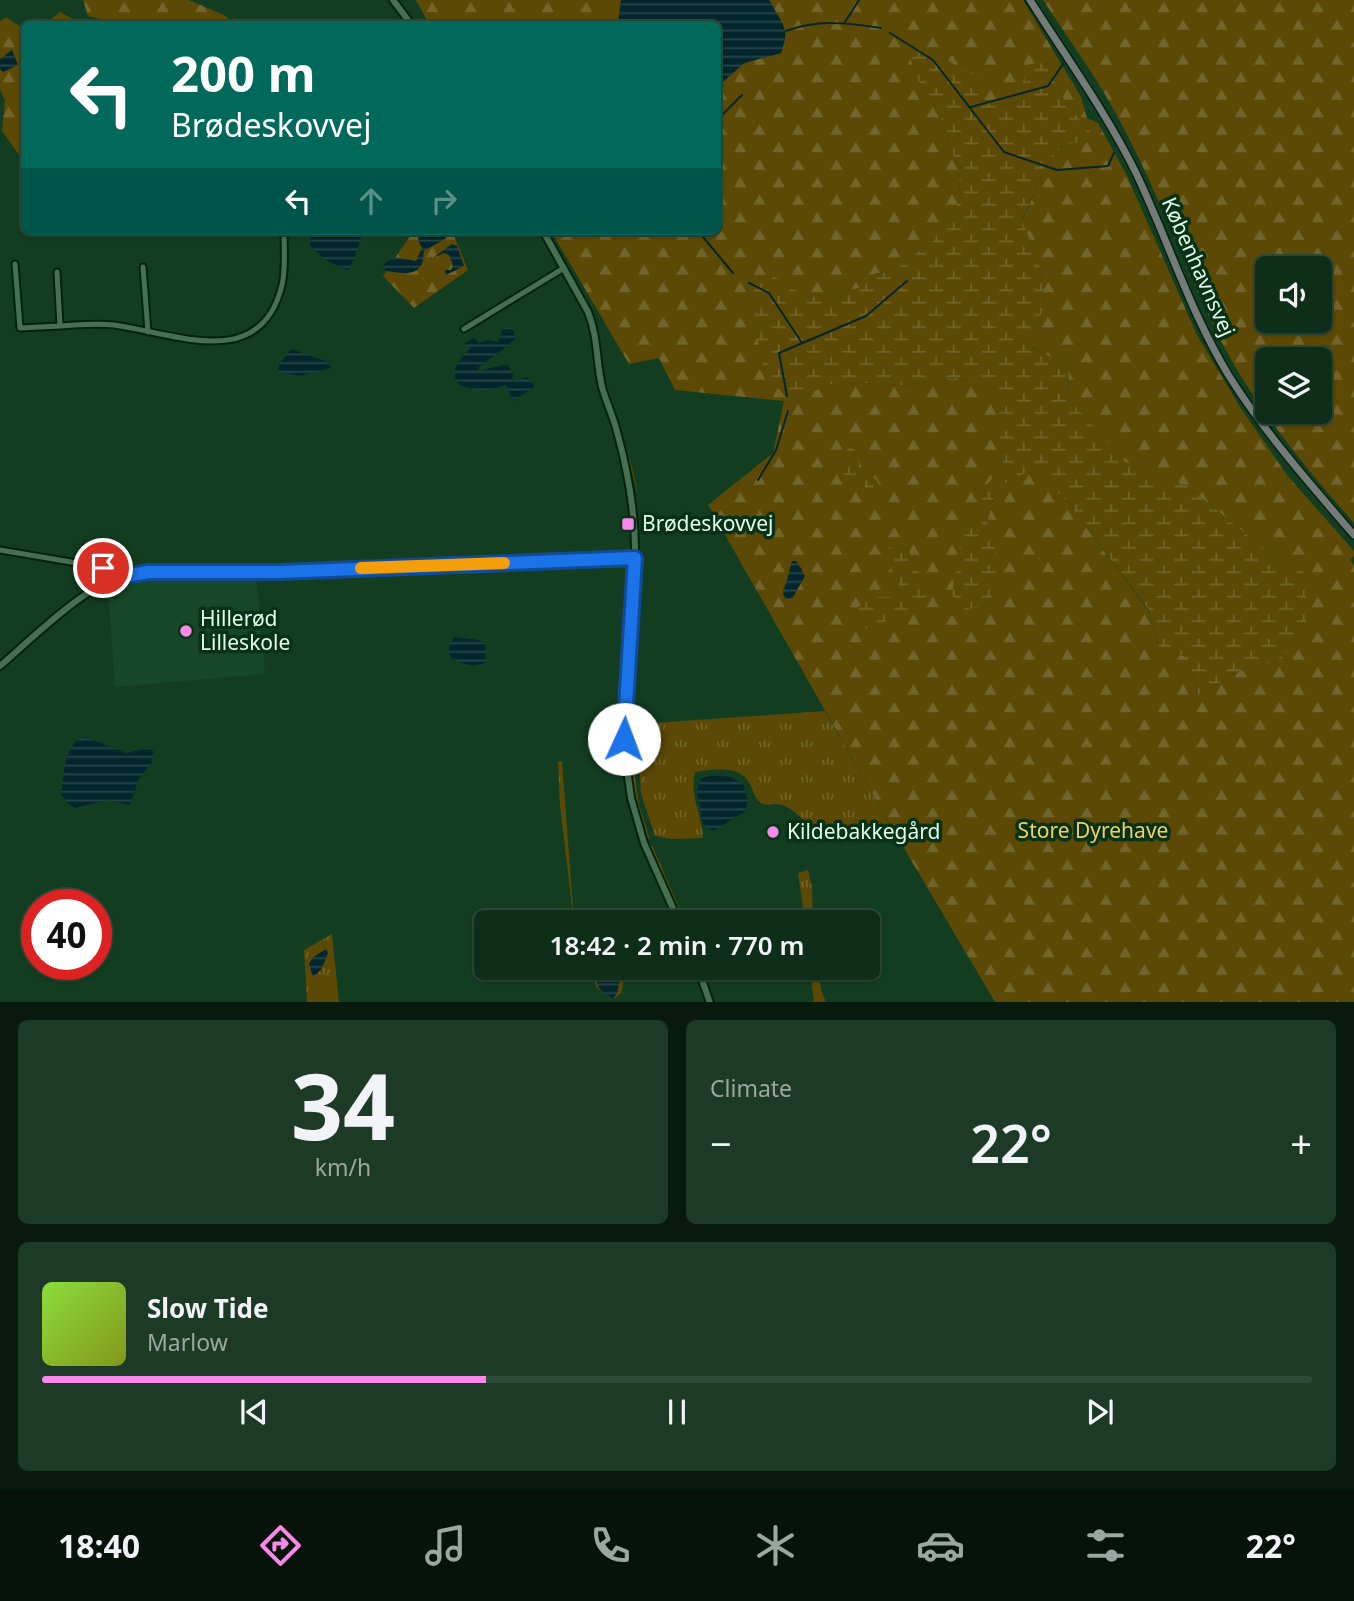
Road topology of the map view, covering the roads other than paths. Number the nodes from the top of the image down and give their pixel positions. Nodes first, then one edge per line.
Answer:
1 (393, 0) edge
2 (1030, 0) edge
3 (409, 21) edge
4 (284, 235) edge
5 (544, 235) edge
6 (15, 264) dead end
7 (143, 267) dead end
8 (564, 268) junction
9 (57, 272) dead end
10 (60, 326) junction
11 (464, 329) dead end
12 (148, 332) junction
13 (1354, 535) edge
14 (0, 550) edge
15 (635, 558) junction
16 (89, 565) junction
17 (131, 575) junction
18 (93, 590) junction
19 (0, 666) edge
20 (674, 910) edge
21 (702, 980) edge
22 (710, 1002) edge

1 - 3 street
2 - 13 main road, Københavnsvej
4 - 12 street
5 - 8 street
6 - 10 street
7 - 12 street
8 - 11 street
8 - 15 street
9 - 10 street
10 - 12 street
14 - 16 street
15 - 17 street
15 - 20 street
16 - 17 street
16 - 18 street
17 - 18 street
18 - 19 street
21 - 22 street

